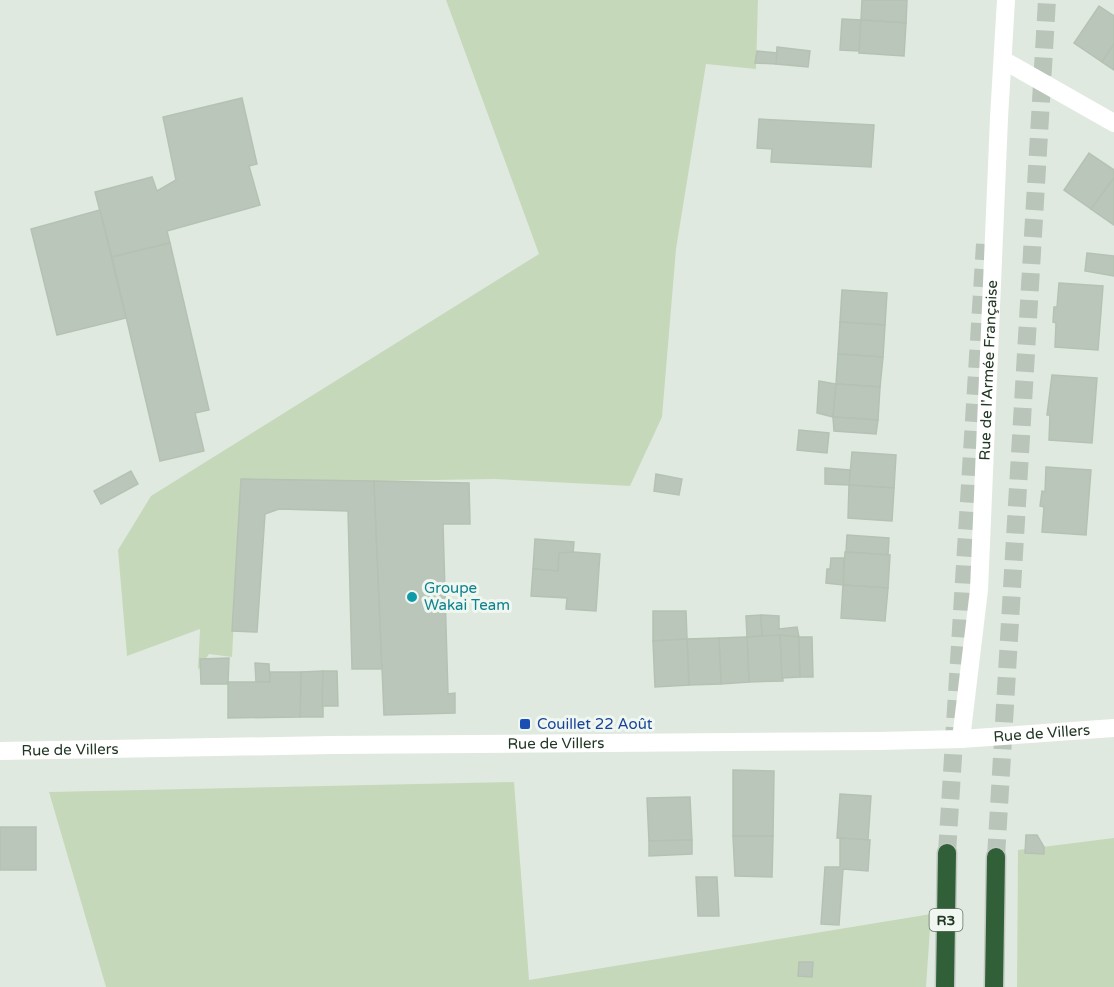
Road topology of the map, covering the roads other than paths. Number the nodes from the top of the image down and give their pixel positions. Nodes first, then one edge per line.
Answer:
1 (1006, 0) edge
2 (1003, 60) junction
3 (1114, 123) edge
4 (1114, 728) edge
5 (961, 739) junction
6 (0, 752) edge
7 (947, 853) tunnel mouth
8 (996, 857) tunnel mouth
9 (945, 987) edge
10 (994, 987) edge

1 - 2 street, Rue de l'Armée Française
2 - 3 street
2 - 5 street, Rue de l'Armée Française
4 - 5 street, Rue de Villers
5 - 6 street, Rue de Villers
7 - 9 highway, R3
8 - 10 highway

